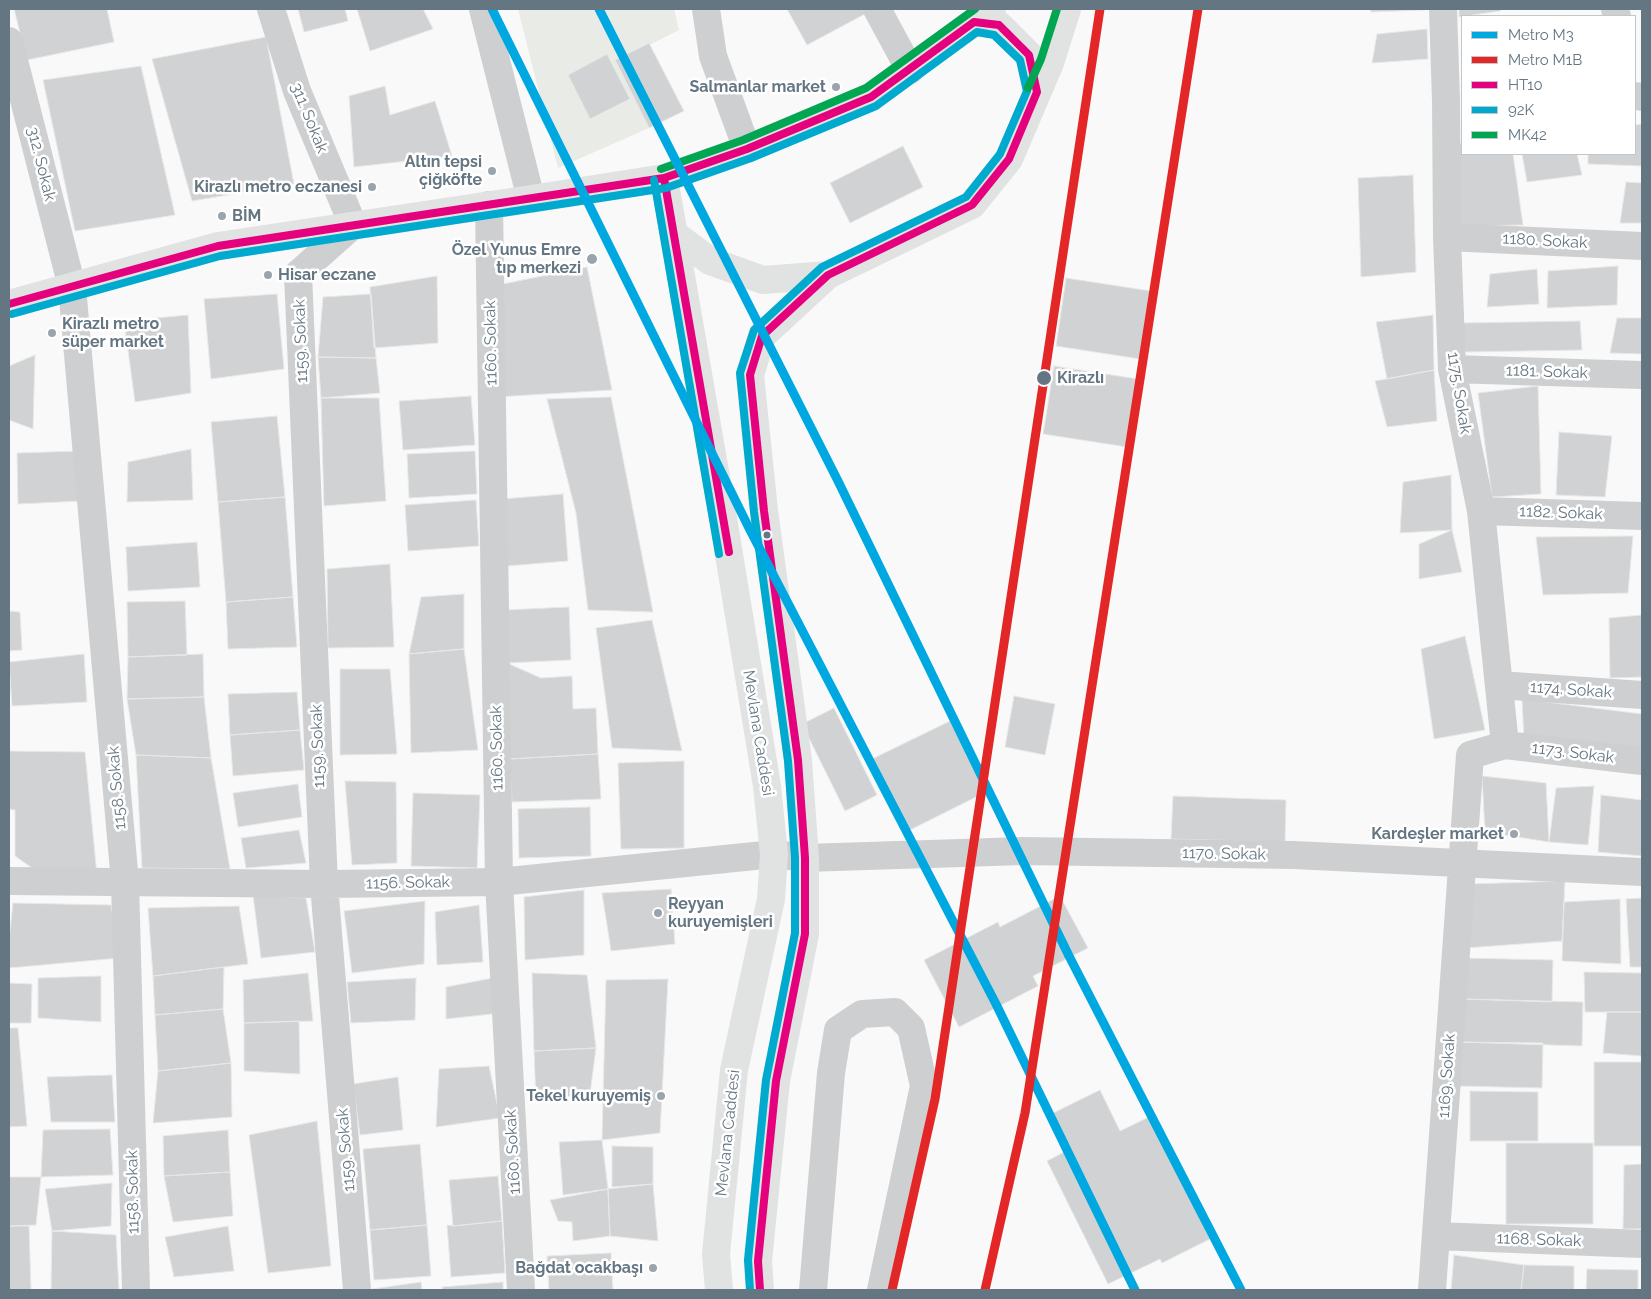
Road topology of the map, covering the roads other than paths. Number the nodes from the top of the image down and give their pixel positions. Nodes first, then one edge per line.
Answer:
1 (271, 9) edge
2 (483, 9) edge
3 (706, 9) edge
4 (877, 9) edge
5 (1067, 9) edge
6 (1443, 9) edge
7 (983, 15) edge
8 (10, 50) edge
9 (910, 70) junction
10 (1037, 92) junction
11 (1454, 100) edge
12 (747, 149) junction
13 (664, 178) junction
14 (531, 199) junction
15 (489, 205) junction
16 (353, 225) junction
17 (674, 234) junction
18 (1447, 237) junction
19 (1642, 246) edge
20 (828, 275) junction
21 (72, 287) junction
22 (9, 304) edge
23 (1452, 369) junction
24 (1642, 375) edge
25 (1481, 511) junction
26 (1642, 516) edge
27 (1499, 685) junction
28 (1642, 695) edge
29 (1504, 745) junction
30 (1642, 761) edge
31 (774, 854) junction
32 (805, 858) junction
33 (1462, 862) junction
34 (1642, 872) edge
35 (9, 880) edge
36 (125, 882) junction
37 (499, 882) junction
38 (324, 884) junction
39 (1436, 1236) junction
40 (1642, 1244) edge
41 (136, 1290) edge
42 (357, 1290) edge
43 (521, 1290) edge
44 (719, 1290) edge
45 (760, 1290) edge
46 (813, 1290) edge
47 (881, 1290) edge
48 (1432, 1290) edge

1 - 16 street, 311. Sokak
2 - 14 street
3 - 12 street
4 - 9 street
5 - 10 main road, Mevlana Caddesi
6 - 11 street, 1175. Sokak
7 - 9 main road
7 - 10 main road
8 - 21 street, 312. Sokak
9 - 12 main road
10 - 20 main road, Mevlana Caddesi
11 - 18 street, 1175. Sokak
12 - 13 main road
13 - 14 main road
13 - 17 main road, Mevlana Caddesi
14 - 15 main road
15 - 16 main road
15 - 37 street, 1160. Sokak
16 - 21 main road
16 - 38 street, 1159. Sokak
17 - 20 main road
17 - 31 main road, Mevlana Caddesi
18 - 19 street, 1180. Sokak
18 - 23 street, 1175. Sokak
20 - 32 main road, Mevlana Caddesi
21 - 22 main road
21 - 36 street, 1158. Sokak
23 - 24 street, 1181. Sokak
23 - 25 street, 1175. Sokak
25 - 26 street, 1182. Sokak
25 - 27 street, 1175. Sokak
27 - 28 street, 1174. Sokak
27 - 29 street, 1175. Sokak
29 - 30 street, 1173. Sokak
29 - 33 street, 1169. Sokak
31 - 32 street, 1156. Sokak
31 - 37 street, 1156. Sokak
31 - 44 main road, Mevlana Caddesi
32 - 33 street, 1170. Sokak
32 - 45 main road, Mevlana Caddesi
33 - 34 street, 1170. Sokak
33 - 39 street, 1169. Sokak
35 - 36 street, 1156. Sokak
36 - 38 street, 1156. Sokak
36 - 41 street, 1158. Sokak
37 - 38 street, 1156. Sokak
37 - 43 street, 1160. Sokak
38 - 42 street, 1159. Sokak
39 - 40 street, 1168. Sokak
39 - 48 street, 1169. Sokak
46 - 47 street

